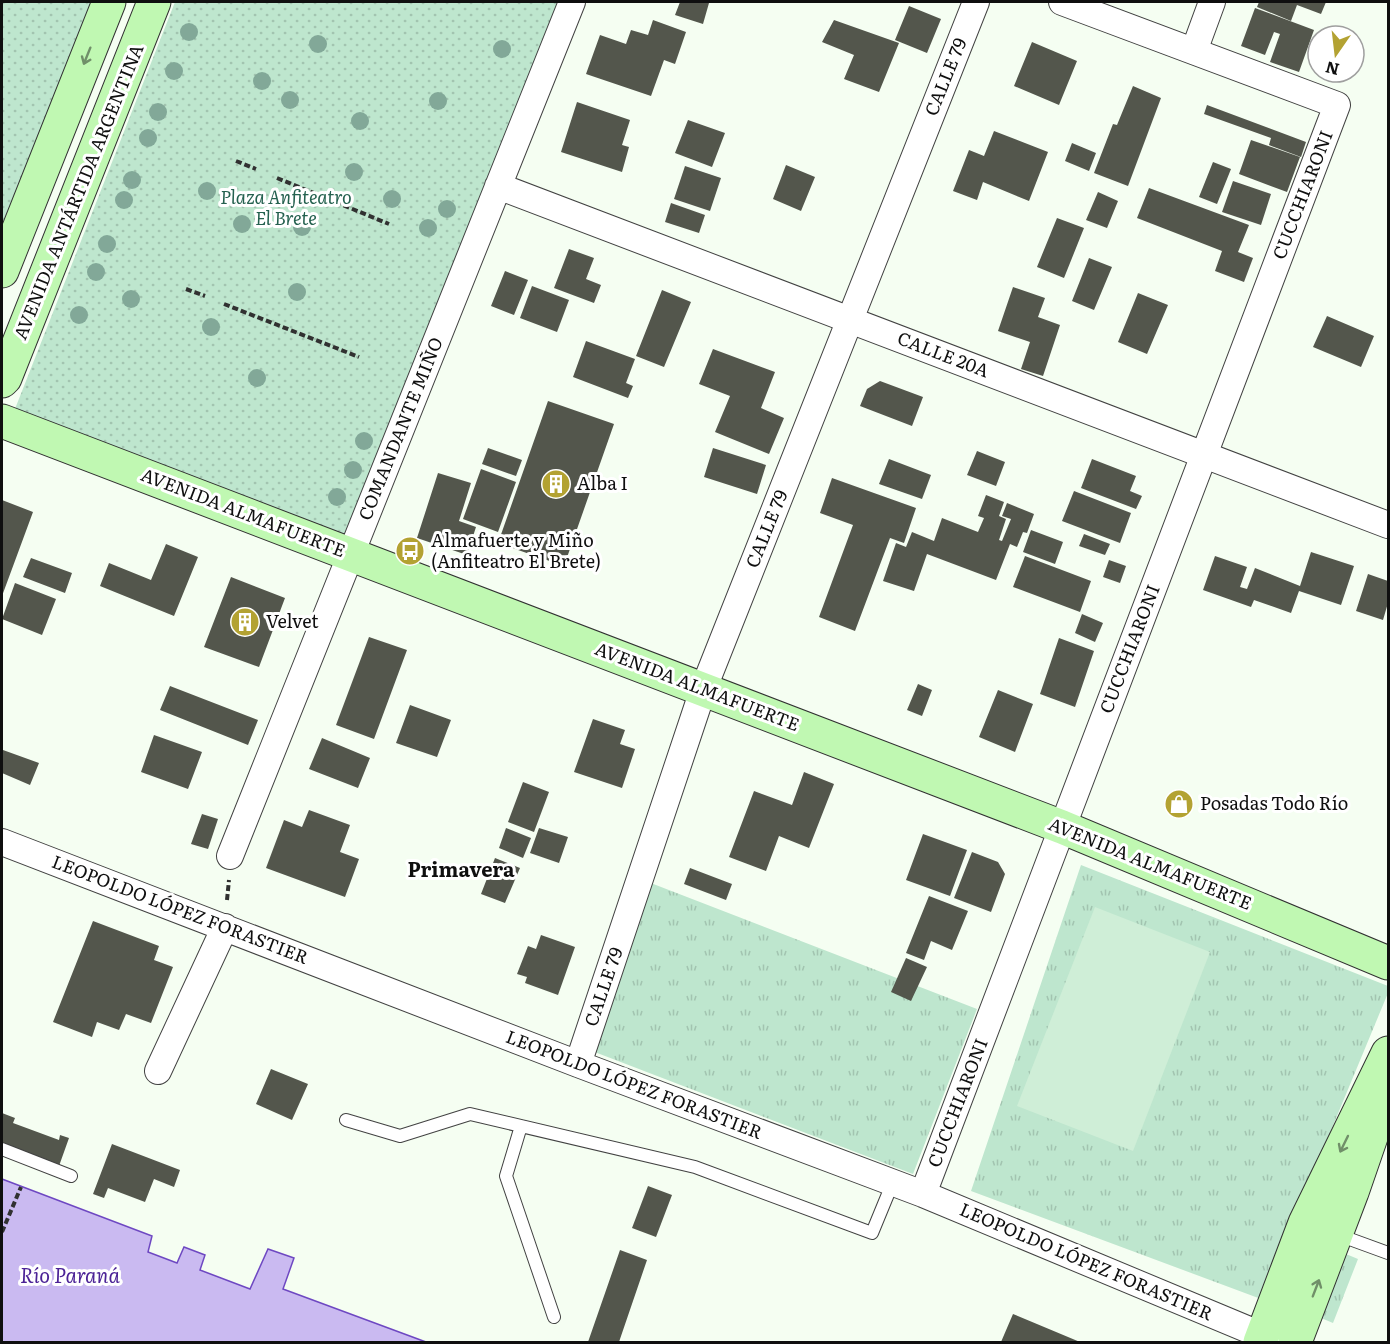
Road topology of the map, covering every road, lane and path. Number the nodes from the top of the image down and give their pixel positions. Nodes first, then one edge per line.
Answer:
1 (109, 2) edge
2 (154, 2) edge
3 (572, 2) edge
4 (976, 2) edge
5 (1062, 2) edge
6 (1212, 2) edge
7 (1194, 51) junction
8 (236, 161) dead end
9 (256, 169) dead end
10 (278, 178) dead end
11 (498, 186) junction
12 (389, 224) dead end
13 (2, 271) edge
14 (186, 289) dead end
15 (206, 296) dead end
16 (224, 304) dead end
17 (849, 320) junction
18 (359, 357) dead end
19 (2, 381) edge
20 (2, 421) edge
21 (1204, 454) junction
22 (1389, 525) edge
23 (351, 555) junction
24 (703, 690) junction
25 (1062, 827) junction
26 (2, 842) edge
27 (230, 856) joint
28 (225, 927) junction
29 (1389, 963) edge
30 (1389, 1053) edge
31 (578, 1064) junction
32 (158, 1071) dead end
33 (1389, 1086) edge
34 (346, 1120) dead end
35 (521, 1126) junction
36 (2, 1149) edge
37 (71, 1176) dead end
38 (893, 1182) junction
39 (21, 1186) dead end
40 (923, 1194) junction
41 (1321, 1228) junction
42 (2, 1232) edge
43 (1389, 1253) edge
44 (554, 1317) dead end
45 (1267, 1341) edge
46 (1295, 1342) edge

1 -> 13 main road
2 - 19 main road, AVENIDA ANTÁRTIDA ARGENTINA
3 - 11 street, COMANDANTE MIÑO
4 - 17 street, CALLE 79
5 - 7 street
6 - 7 street
7 - 21 street, CUCCHIARONI
8 - 9 path
10 - 12 path
11 - 17 street, CALLE 20A
11 - 23 street, COMANDANTE MIÑO
14 - 15 path
16 - 18 path
17 - 21 street, CALLE 20A
17 - 24 street, CALLE 79
20 - 23 main road, AVENIDA ALMAFUERTE
21 - 22 street, CALLE 20A
21 - 25 street, CUCCHIARONI
23 - 24 main road, AVENIDA ALMAFUERTE
23 - 27 street, COMANDANTE MIÑO
24 - 25 main road, AVENIDA ALMAFUERTE
24 - 31 street, CALLE 79
25 - 29 main road, AVENIDA ALMAFUERTE
25 - 40 street, CUCCHIARONI
26 - 28 street, LEOPOLDO LÓPEZ FORASTIER
27 - 28 path
28 - 31 street, LEOPOLDO LÓPEZ FORASTIER
28 - 32 street
30 -> 41 main road
31 - 38 street, LEOPOLDO LÓPEZ FORASTIER
33 - 41 main road
34 - 35 lane
35 - 38 lane
35 - 44 lane
36 - 37 lane
38 - 40 street, LEOPOLDO LÓPEZ FORASTIER
39 - 42 path
40 - 45 street, LEOPOLDO LÓPEZ FORASTIER
41 - 43 lane
41 - 45 main road
46 -> 41 main road

